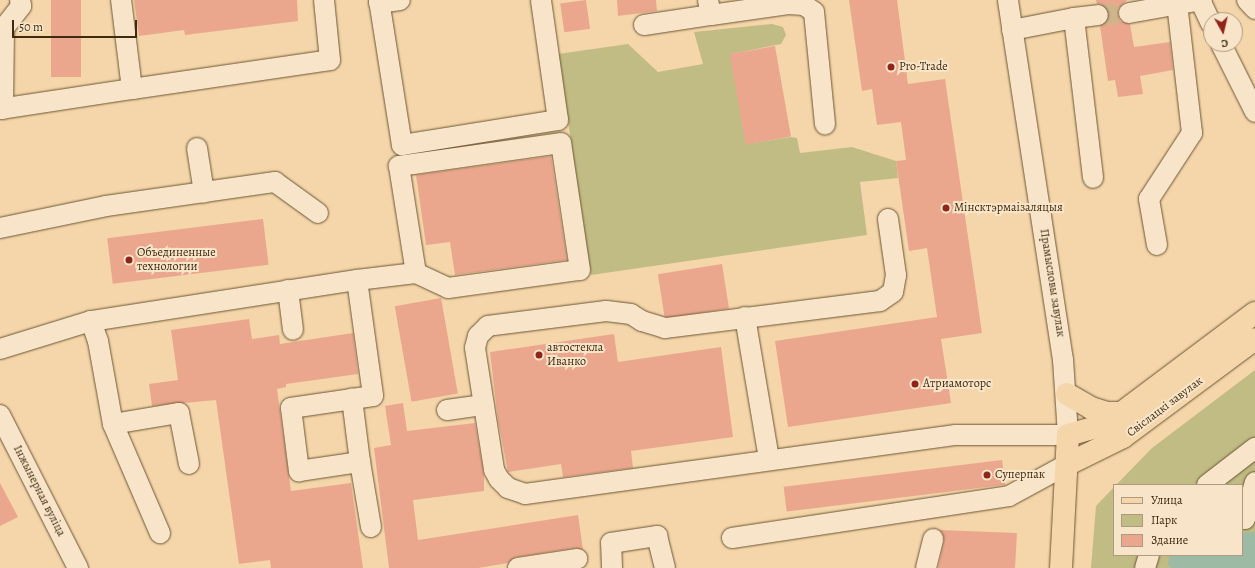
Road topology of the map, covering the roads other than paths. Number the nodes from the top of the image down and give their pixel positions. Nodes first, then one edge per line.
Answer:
1 (20, 0) edge
2 (121, 0) edge
3 (324, 0) edge
4 (400, 0) edge
5 (540, 0) edge
6 (1008, 0) edge
7 (1201, 0) edge
8 (1247, 0) edge
9 (379, 2) edge
10 (1177, 4) junction
11 (710, 7) edge
12 (1255, 9) edge
13 (1206, 12) edge
14 (1129, 13) tunnel mouth
15 (1098, 15) tunnel mouth
16 (1074, 18) junction
17 (644, 25) dead end
18 (1012, 30) junction
19 (1225, 52) edge
20 (132, 89) junction
21 (1, 109) edge
22 (1255, 112) edge
23 (825, 124) dead end
24 (197, 148) dead end
25 (1093, 178) dead end
26 (204, 192) junction
27 (318, 213) dead end
28 (888, 219) dead end
29 (0, 228) edge
30 (1157, 245) dead end
31 (416, 273) junction
32 (357, 280) junction
33 (288, 290) junction
34 (1255, 314) edge
35 (745, 318) junction
36 (91, 321) junction
37 (293, 330) dead end
38 (1255, 339) edge
39 (0, 349) edge
40 (1068, 394) junction
41 (352, 399) junction
42 (484, 405) junction
43 (447, 410) dead end
44 (1124, 413) junction
45 (0, 415) edge
46 (113, 424) junction
47 (1068, 435) junction
48 (1255, 448) edge
49 (769, 458) junction
50 (360, 462) junction
51 (189, 464) dead end
52 (1068, 464) junction
53 (1255, 482) edge
54 (1209, 484) edge
55 (1245, 519) dead end
56 (370, 527) dead end
57 (160, 532) dead end
58 (732, 538) dead end
59 (933, 539) dead end
60 (1149, 556) edge
61 (577, 559) dead end
62 (78, 568) edge
63 (518, 568) edge
64 (612, 568) edge
65 (665, 568) edge
66 (926, 568) edge
67 (1062, 568) edge
68 (1145, 568) edge

1 - 21 street
2 - 20 street
3 - 20 street
4 - 9 street
5 - 9 street
6 - 18 street, Прамысловы завулак
7 - 10 street
7 - 13 street
8 - 12 street
10 - 14 street
10 - 30 street
11 - 17 street
11 - 23 street
15 - 16 street
16 - 18 street
16 - 25 street
18 - 40 street, Прамысловы завулак
19 - 22 street
20 - 21 street
24 - 26 street
26 - 27 street
26 - 29 street
28 - 35 street
31 - 31 street
31 - 32 street
32 - 33 street
32 - 41 street
33 - 36 street
33 - 37 street
34 - 44 main road, Свіслацкі завулак
35 - 42 street
35 - 49 street
36 - 39 street
36 - 46 street
38 - 52 main road, Свіслацкі завулак
40 - 44 main road
40 - 47 street, Прамысловы завулак
41 - 50 street
41 - 50 street
42 - 43 street
42 - 49 street
44 - 47 main road, Свіслацкі завулак
45 - 62 street, Інжынерная вуліца
46 - 51 street
46 - 57 street
47 - 49 street
47 - 52 main road, Прамысловы завулак
48 - 54 street
50 - 56 street
52 - 58 street
52 - 67 main road, Прамысловы завулак
53 - 55 street
59 - 66 street
60 - 68 street
61 - 63 street
64 - 65 street

